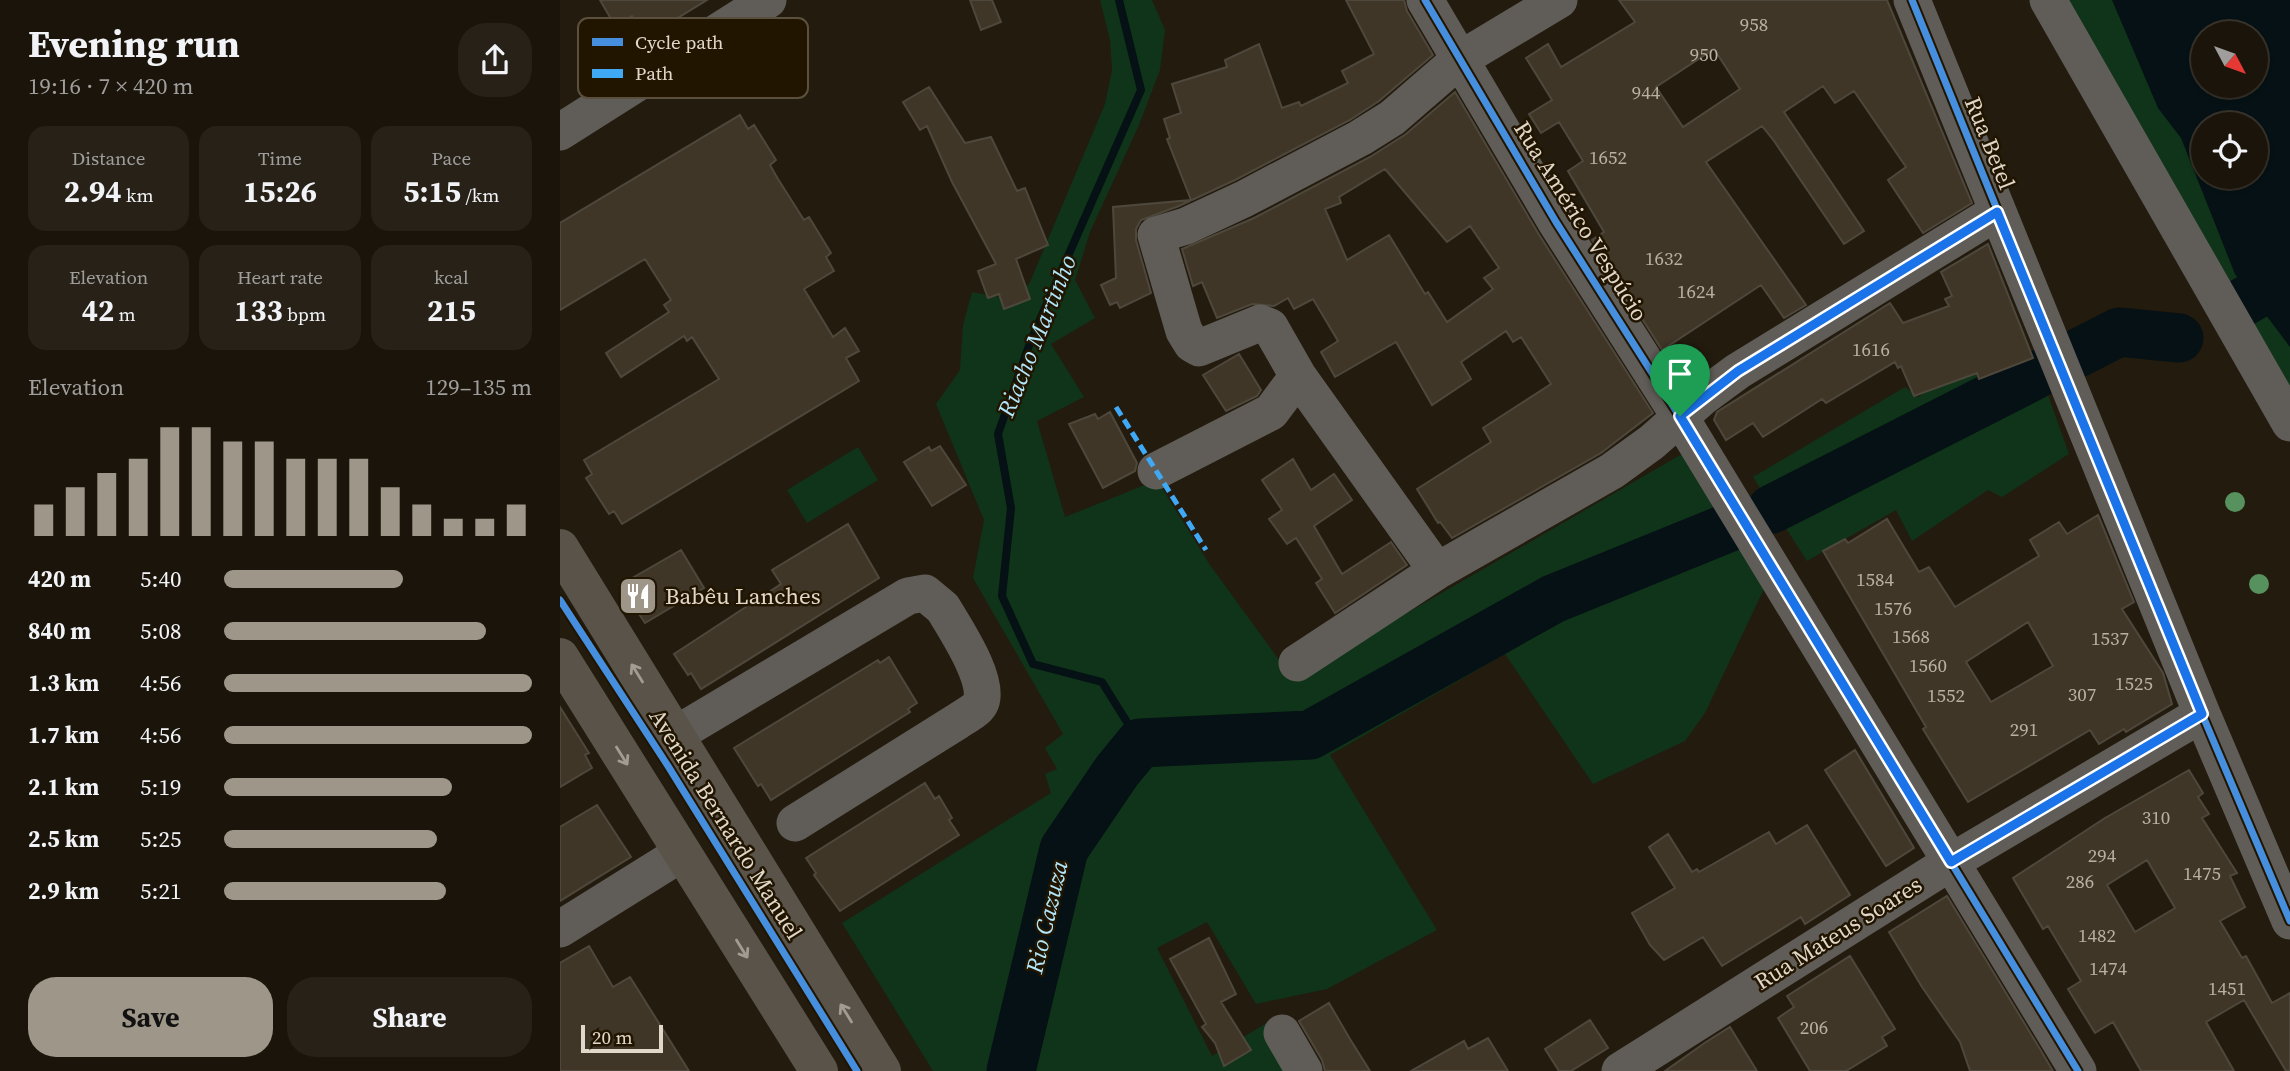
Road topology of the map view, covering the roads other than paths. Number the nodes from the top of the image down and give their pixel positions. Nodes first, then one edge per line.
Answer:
1 (768, 0) edge
2 (1425, 0) edge
3 (1559, 0) edge
4 (1912, 0) edge
5 (2048, 0) edge
6 (740, 18) edge
7 (1459, 60) junction
8 (614, 98) edge
9 (560, 132) edge
10 (1997, 212) junction
11 (1298, 376) junction
12 (1680, 416) junction
13 (2290, 423) edge
14 (1156, 471) dead end
15 (560, 548) edge
16 (1437, 571) junction
17 (560, 657) edge
18 (1297, 663) dead end
19 (2202, 714) junction
20 (675, 735) junction
21 (795, 823) dead end
22 (682, 853) junction
23 (1951, 862) junction
24 (2290, 921) edge
25 (560, 929) edge
26 (1282, 1033) dead end
27 (1630, 1068) edge
28 (819, 1071) edge
29 (881, 1071) edge
30 (1304, 1071) edge
31 (2078, 1071) edge

1 - 6 street
2 - 7 street, Rua Américo Vespúcio
3 - 7 street
4 - 10 street, Rua Betel
5 - 13 street
7 - 11 street
7 - 12 street, Rua Américo Vespúcio
8 - 9 street
10 - 12 street
10 - 19 street, Rua Betel
11 - 14 street
11 - 16 street
12 - 16 street
12 - 23 street, Rua Américo Vespúcio
20 -> 15 main road, Avenida Bernardo Manuel
16 - 18 street
17 -> 22 main road
19 - 23 street, Rua Mateus Soares
19 - 24 street, Rua Betel
20 - 21 street
29 -> 20 main road, Avenida Bernardo Manuel
22 - 25 street
22 -> 28 main road
23 - 27 street, Rua Mateus Soares
23 - 31 street, Rua Américo Vespúcio
26 - 30 street

